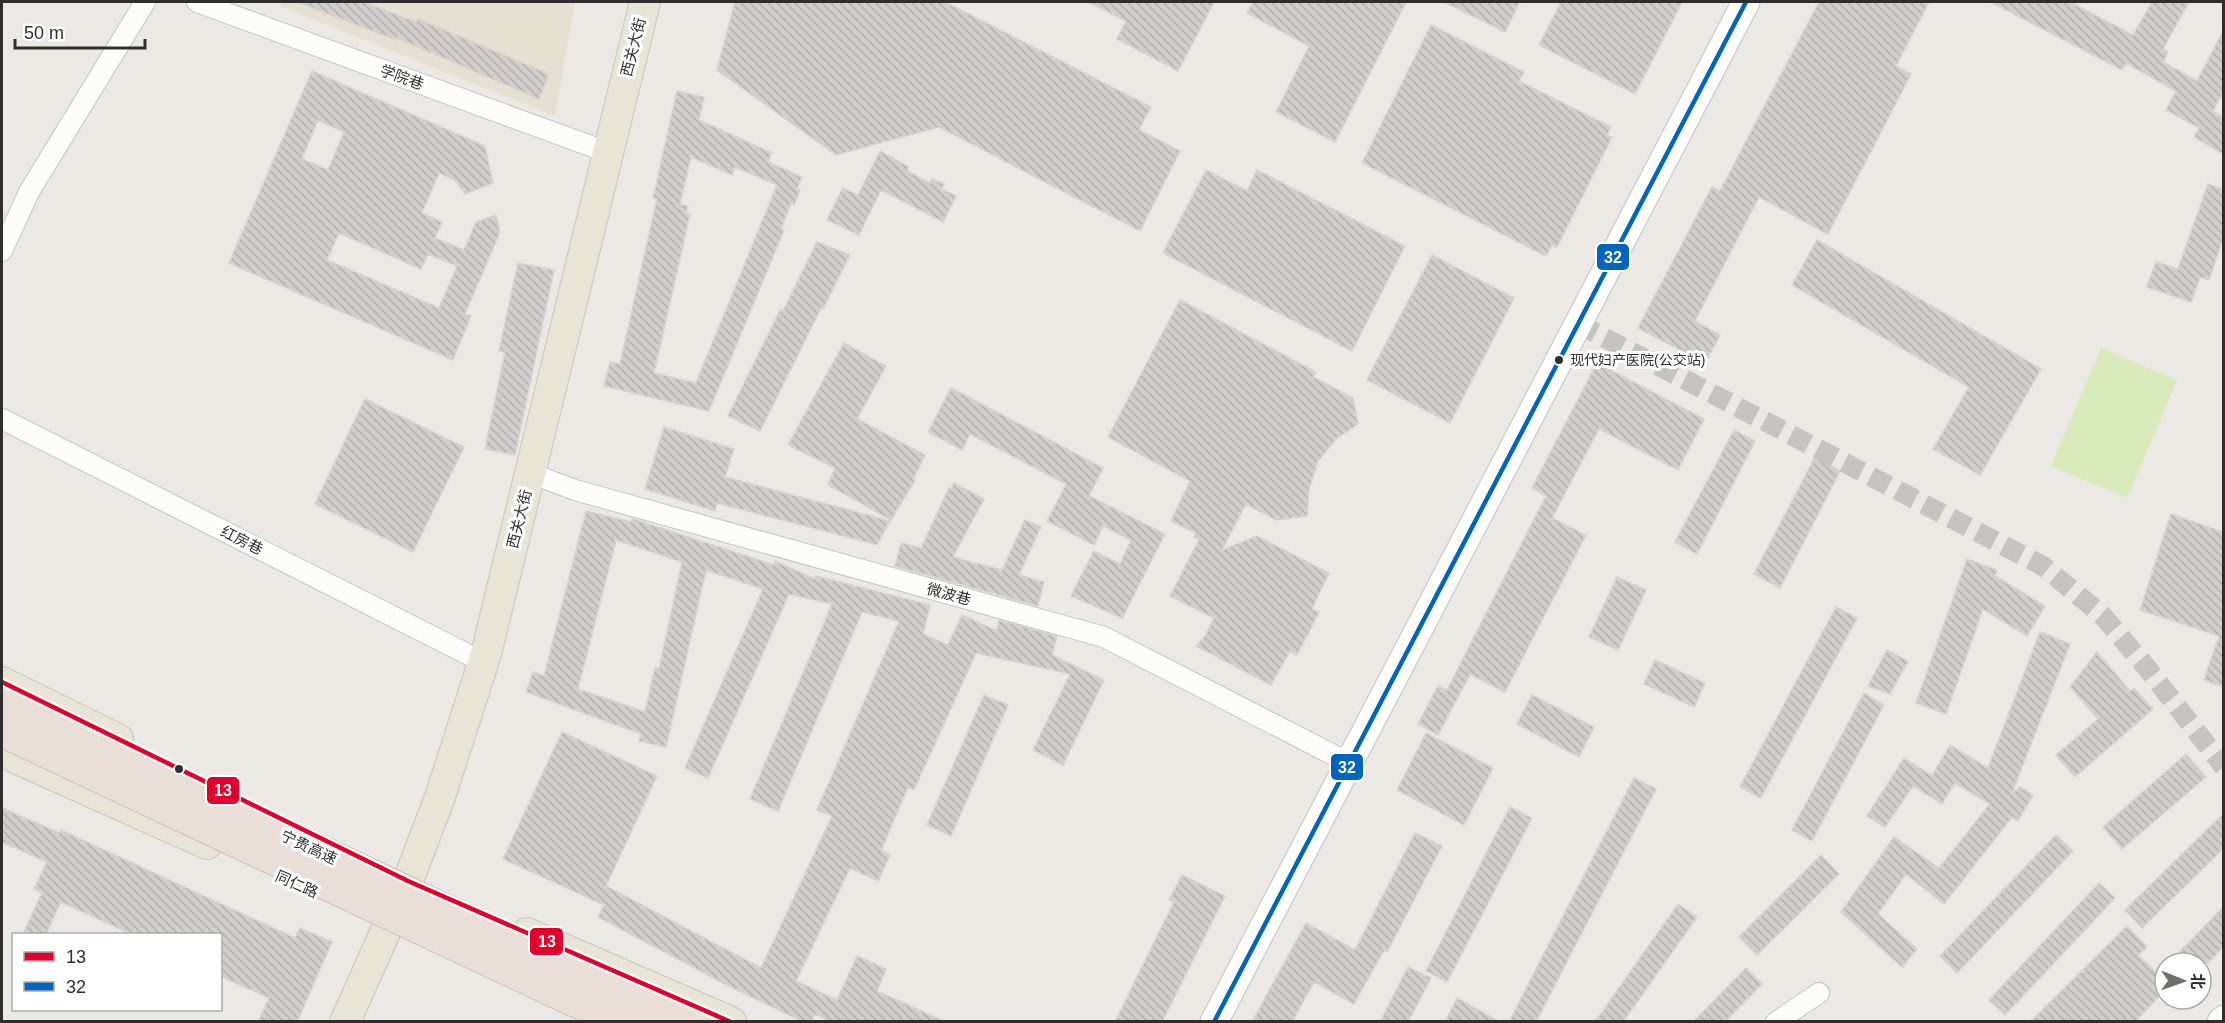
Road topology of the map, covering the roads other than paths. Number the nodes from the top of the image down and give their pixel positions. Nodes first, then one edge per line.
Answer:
1 (145, 2) edge
2 (197, 2) edge
3 (645, 2) edge
4 (1746, 2) edge
5 (607, 152) junction
6 (2, 251) edge
7 (2, 419) edge
8 (530, 473) junction
9 (483, 662) junction
10 (2, 682) edge
11 (2, 702) edge
12 (2, 730) edge
13 (2, 752) edge
14 (1349, 763) junction
15 (408, 880) junction
16 (390, 925) junction
17 (1819, 993) dead end
18 (345, 1022) edge
19 (590, 1022) edge
20 (621, 1022) edge
21 (681, 1022) edge
22 (731, 1022) edge
23 (1214, 1022) edge
24 (1776, 1022) edge

1 - 6 street
2 - 5 street, 学院巷
3 - 5 main road, 西关大街
4 - 14 main road
5 - 8 main road, 西关大街
7 - 9 street, 红房巷
8 - 9 main road, 西关大街
8 - 14 street, 微波巷
9 - 15 main road, 西关大街
10 - 15 main road
11 - 21 highway, 宁贵高速, bridge
12 - 20 highway, 宁贵高速, bridge
13 - 16 main road, 同仁路
14 - 23 main road
15 - 16 main road, 西关大街
15 - 22 main road
16 - 18 main road, 西关大街
16 - 19 main road, 同仁路
17 - 24 street

